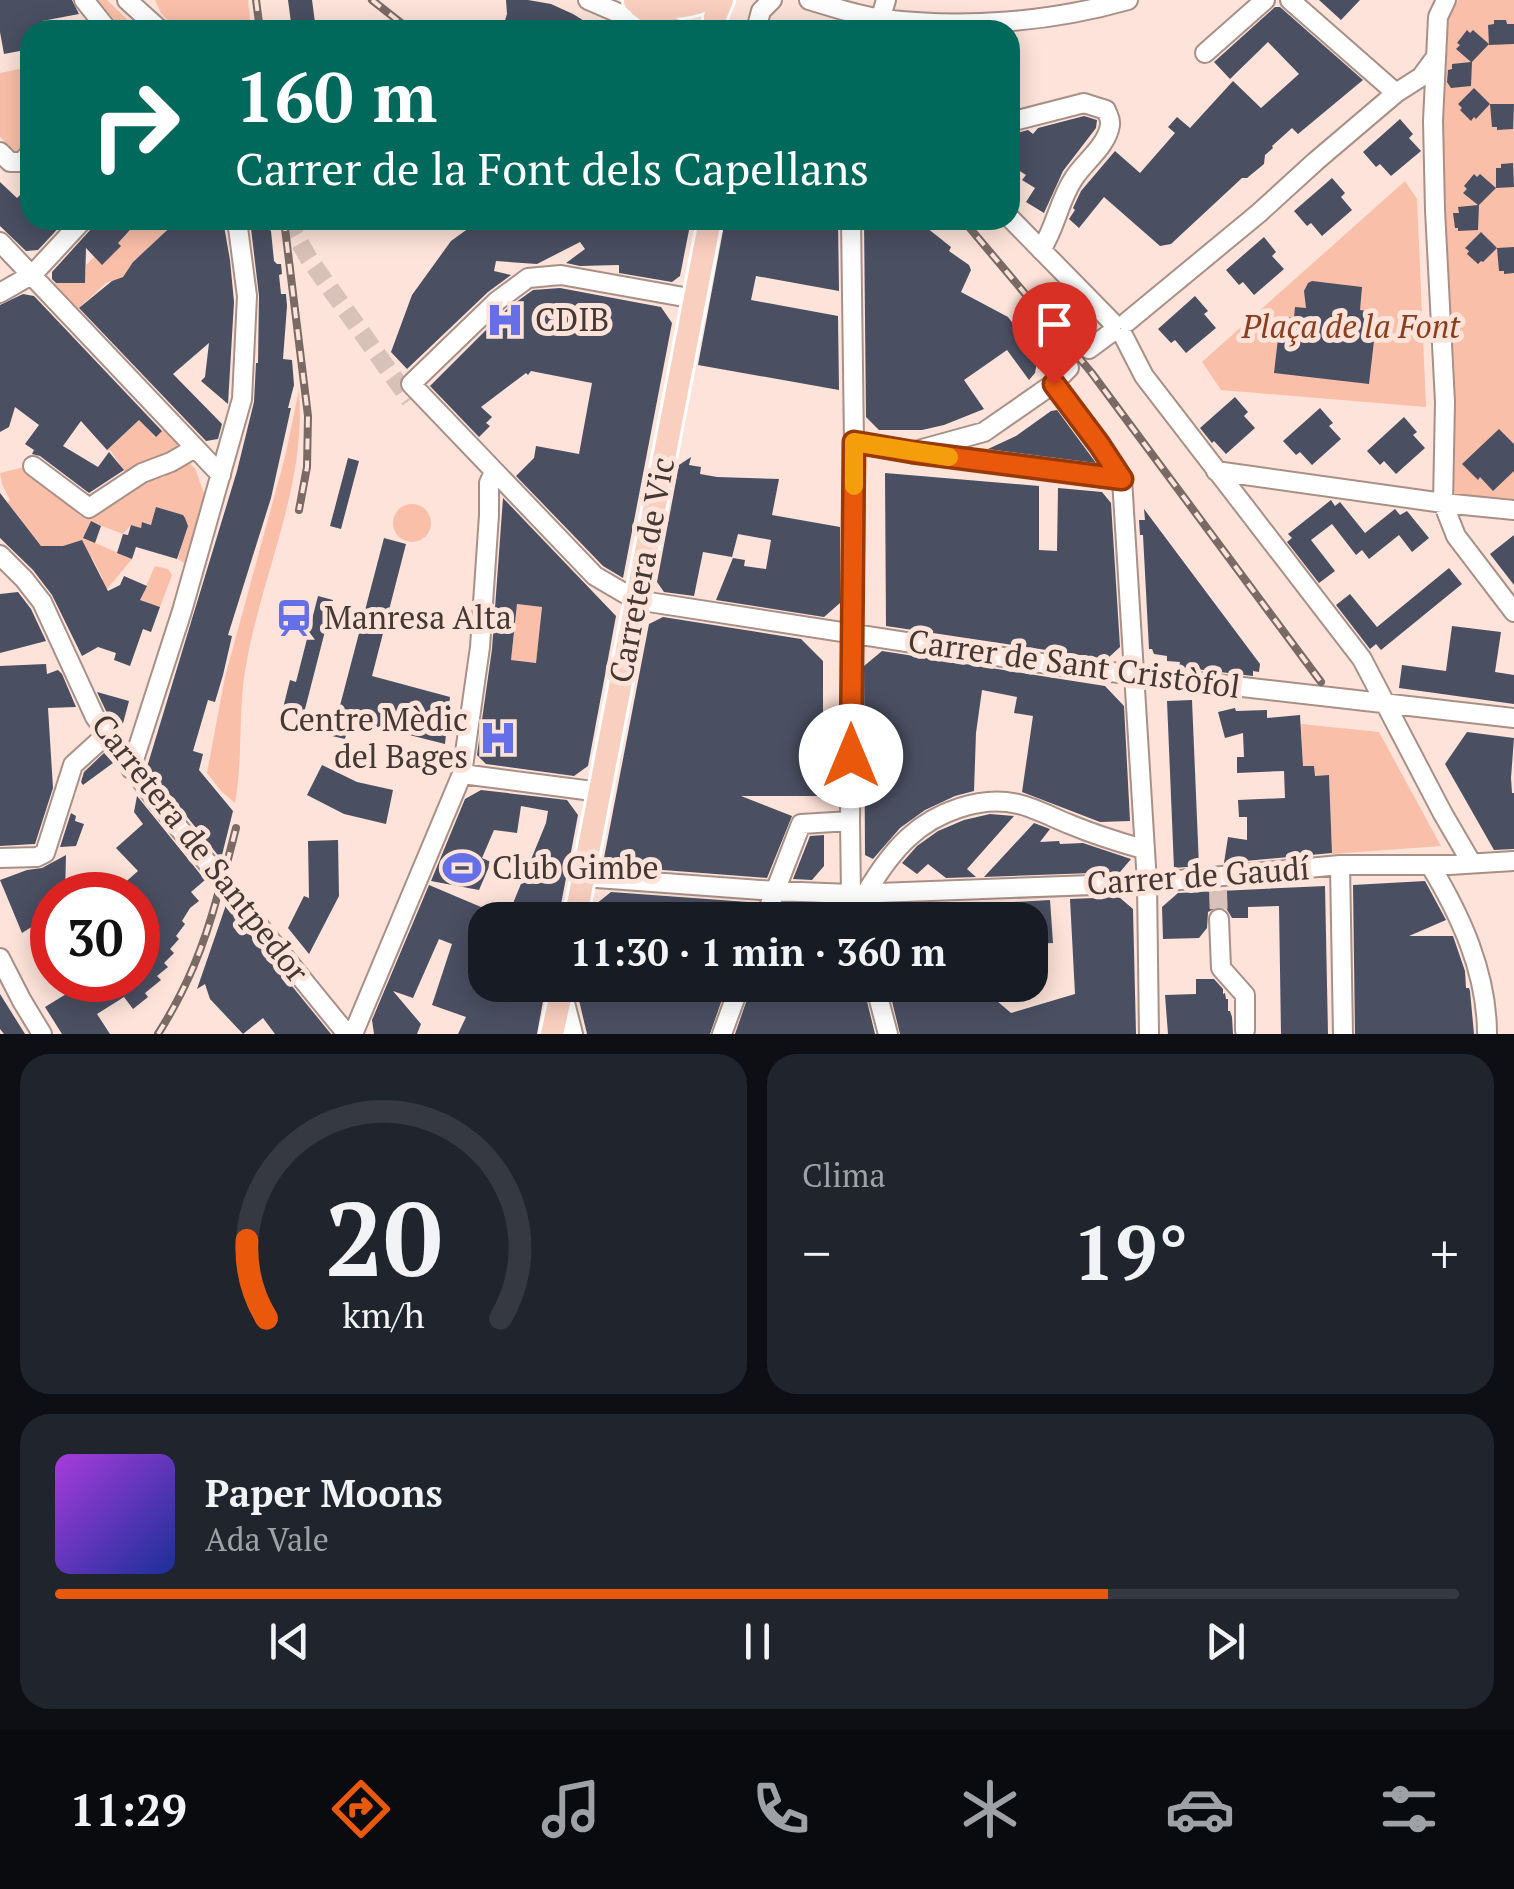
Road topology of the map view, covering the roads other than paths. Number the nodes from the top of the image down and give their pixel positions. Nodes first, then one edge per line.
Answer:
1 (84, 0) edge
2 (127, 0) edge
3 (588, 0) edge
4 (611, 0) edge
5 (705, 0) edge
6 (808, 0) edge
7 (1128, 0) edge
8 (1265, 0) edge
9 (1290, 0) edge
10 (1430, 0) edge
11 (1446, 0) edge
12 (634, 1) edge
13 (100, 20) edge
14 (150, 20) edge
15 (635, 20) edge
16 (660, 20) edge
17 (866, 20) edge
18 (1000, 20) edge
19 (1205, 53) dead end
20 (1435, 57) junction
21 (1396, 93) junction
22 (1020, 119) edge
23 (1020, 228) edge
24 (74, 230) edge
25 (238, 230) edge
26 (708, 230) edge
27 (850, 230) edge
28 (0, 242) edge
29 (1041, 250) junction
30 (33, 274) junction
31 (0, 293) edge
32 (696, 298) junction
33 (1119, 329) junction
34 (1089, 349) dead end
35 (1069, 368) dead end
36 (1054, 384) junction
37 (854, 442) junction
38 (195, 448) junction
39 (912, 452) junction
40 (33, 466) dead end
41 (1216, 471) junction
42 (494, 472) junction
43 (221, 475) junction
44 (1122, 479) junction
45 (1443, 504) junction
46 (1514, 510) edge
47 (0, 555) edge
48 (24, 578) junction
49 (0, 582) edge
50 (636, 600) junction
51 (1514, 612) edge
52 (852, 633) junction
53 (1134, 675) junction
54 (1384, 704) junction
55 (1514, 718) edge
56 (106, 735) junction
57 (131, 769) junction
58 (462, 774) junction
59 (600, 792) junction
60 (850, 821) junction
61 (1143, 849) junction
62 (0, 858) edge
63 (1514, 861) edge
64 (1471, 862) junction
65 (1340, 865) junction
66 (1430, 865) junction
67 (583, 877) junction
68 (1147, 883) junction
69 (775, 891) junction
70 (859, 894) junction
71 (578, 902) edge
72 (771, 902) edge
73 (859, 902) edge
74 (1219, 919) tunnel mouth
75 (0, 959) edge
76 (559, 1002) edge
77 (566, 1002) edge
78 (734, 1002) edge
79 (880, 1002) edge
80 (1246, 1030) dead end
81 (42, 1034) edge
82 (350, 1034) edge
83 (552, 1034) edge
84 (573, 1034) edge
85 (722, 1034) edge
86 (888, 1034) edge
87 (1149, 1034) edge
88 (1343, 1034) edge
89 (1487, 1034) edge

1 - 13 street
2 - 14 street
3 - 15 street
4 - 12 street
5 - 12 main road
6 - 17 street
7 - 18 street
8 - 19 street
9 - 21 street
10 - 20 street
11 - 20 street
12 - 16 main road
20 - 21 street
20 - 45 street
21 - 33 street
22 - 29 street
23 - 29 street
24 - 30 street
25 - 43 street
26 - 32 main road, Carretera de Vic
27 - 37 street
28 - 30 street
29 - 33 street
30 - 31 street
30 - 38 street
32 - 42 street
32 - 50 main road, Carretera de Vic
33 - 34 street
33 - 41 street
35 - 36 street
36 - 39 street
36 - 44 street
37 - 39 street
37 - 52 street
38 - 40 street
38 - 43 street
39 - 44 street
41 - 45 street
41 - 54 street
42 - 50 street
42 - 58 street
43 - 57 street
44 - 53 street
45 - 46 street
45 - 51 street
47 - 48 street, Carretera de Santpedor
48 - 49 street
48 - 56 street, Carretera de Santpedor
50 - 52 street, Carrer de Sant Cristòfol
50 - 59 main road, Carretera de Vic
52 - 53 street, Carrer de Sant Cristòfol
52 - 60 street
53 - 54 street, Carrer de Sant Cristòfol
53 - 61 street
54 - 55 street, Carrer de Sant Cristòfol
54 - 64 street
56 - 57 street, Carretera de Santpedor
56 - 62 street
57 - 82 street, Carretera de Santpedor
58 - 59 street
58 - 82 street
59 - 67 main road, Carretera de Vic
60 - 69 street
60 - 70 street
61 - 68 street
61 - 70 street
63 - 64 street, Carrer de Gaudí
64 - 66 street, Carrer de Gaudí
65 - 66 street, Carrer de Gaudí
65 - 68 street, Carrer de Gaudí
65 - 88 street
66 - 89 street
67 - 69 street, Carrer de Gaudí
67 - 71 main road, Carretera de Vic
68 - 70 street, Carrer de Gaudí
68 - 87 street
69 - 70 street, Carrer de Gaudí
69 - 72 street
70 - 73 street
74 - 80 street
75 - 81 street
76 - 83 main road
77 - 84 street
78 - 85 street
79 - 86 street

